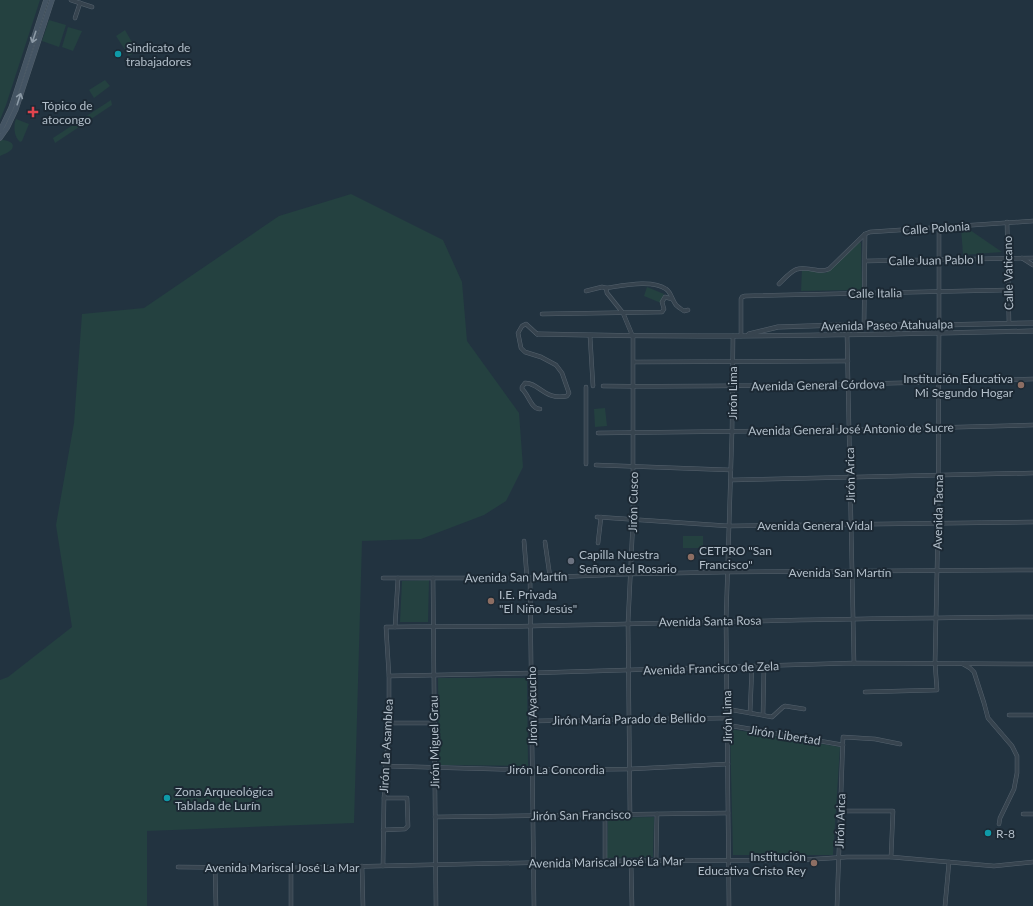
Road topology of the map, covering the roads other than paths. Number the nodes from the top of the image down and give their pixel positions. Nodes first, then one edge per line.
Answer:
1 (46, 0) edge
2 (52, 0) edge
3 (71, 0) edge
4 (80, 3) junction
5 (92, 7) dead end
6 (75, 18) dead end
7 (1, 134) edge
8 (1033, 221) edge
9 (1007, 222) junction
10 (939, 227) junction
11 (865, 234) junction
12 (1008, 258) junction
13 (1022, 258) junction
14 (1033, 258) edge
15 (939, 260) junction
16 (865, 261) junction
17 (1033, 265) edge
18 (779, 284) dead end
19 (606, 288) junction
20 (1008, 290) junction
21 (586, 291) dead end
22 (939, 292) junction
23 (865, 293) junction
24 (673, 299) junction
25 (688, 310) dead end
26 (623, 313) junction
27 (542, 314) dead end
28 (1009, 323) junction
29 (1033, 323) edge
30 (864, 325) junction
31 (939, 325) junction
32 (1033, 331) edge
33 (939, 333) junction
34 (537, 334) joint
35 (847, 334) junction
36 (590, 336) junction
37 (733, 336) junction
38 (741, 336) junction
39 (634, 337) junction
40 (848, 361) junction
41 (634, 362) junction
42 (732, 362) junction
43 (1033, 380) edge
44 (939, 383) junction
45 (848, 384) junction
46 (593, 386) dead end
47 (603, 386) dead end
48 (634, 386) junction
49 (586, 387) dead end
50 (732, 387) junction
51 (540, 409) dead end
52 (1033, 425) edge
53 (939, 428) junction
54 (849, 430) junction
55 (732, 432) junction
56 (598, 433) dead end
57 (634, 433) junction
58 (586, 464) dead end
59 (596, 465) dead end
60 (633, 467) junction
61 (731, 470) junction
62 (1033, 473) edge
63 (939, 476) junction
64 (850, 477) junction
65 (731, 480) junction
66 (633, 520) junction
67 (1033, 522) edge
68 (938, 524) junction
69 (851, 525) junction
70 (729, 526) junction
71 (524, 541) dead end
72 (545, 542) dead end
73 (598, 543) dead end
74 (1033, 570) edge
75 (728, 572) junction
76 (852, 572) junction
77 (937, 572) junction
78 (630, 574) junction
79 (550, 577) junction
80 (383, 578) dead end
81 (398, 578) junction
82 (433, 578) junction
83 (528, 578) junction
84 (1033, 617) edge
85 (936, 618) junction
86 (853, 619) junction
87 (726, 621) junction
88 (628, 623) junction
89 (531, 626) junction
90 (386, 627) joint
91 (395, 627) junction
92 (433, 627) junction
93 (854, 663) junction
94 (935, 663) junction
95 (962, 664) junction
96 (1033, 664) edge
97 (752, 666) junction
98 (764, 666) junction
99 (726, 667) junction
100 (629, 671) junction
101 (531, 674) junction
102 (434, 675) junction
103 (389, 676) junction
104 (865, 692) dead end
105 (727, 709) junction
106 (804, 709) dead end
107 (750, 713) junction
108 (1033, 714) edge
109 (762, 715) junction
110 (1008, 715) dead end
111 (727, 718) junction
112 (630, 719) junction
113 (532, 721) junction
114 (434, 723) junction
115 (389, 724) junction
116 (727, 725) junction
117 (900, 744) dead end
118 (843, 745) junction
119 (728, 764) junction
120 (385, 766) junction
121 (435, 766) junction
122 (630, 769) junction
123 (532, 770) junction
124 (384, 798) junction
125 (840, 811) junction
126 (728, 813) junction
127 (630, 814) junction
128 (657, 814) junction
129 (1023, 814) dead end
130 (1033, 814) edge
131 (605, 815) junction
132 (533, 816) junction
133 (435, 817) junction
134 (998, 824) dead end
135 (383, 830) junction
136 (891, 857) junction
137 (838, 858) junction
138 (728, 860) junction
139 (605, 861) junction
140 (631, 861) junction
141 (656, 861) junction
142 (949, 862) junction
143 (1033, 862) edge
144 (533, 863) junction
145 (436, 865) junction
146 (362, 866) junction
147 (383, 866) junction
148 (178, 867) dead end
149 (215, 867) junction
150 (291, 868) junction
151 (216, 906) edge
152 (290, 906) edge
153 (363, 906) edge
154 (436, 906) edge
155 (534, 906) edge
156 (632, 906) edge
157 (729, 906) edge
158 (837, 906) edge
159 (945, 906) edge

1 -> 7 main road
7 -> 2 main road
3 - 4 street
4 - 5 street
4 - 6 street
8 - 9 street, Calle Polonia
9 - 10 street, Calle Polonia
9 - 12 street, Calle Vaticano
10 - 11 street, Calle Polonia
10 - 15 street
11 - 16 street
11 - 18 street
12 - 13 street, Calle Juan Pablo II
12 - 15 street, Calle Juan Pablo II
12 - 20 street, Calle Vaticano
13 - 14 street, Calle Juan Pablo II
13 - 17 street
15 - 16 street, Calle Juan Pablo II
15 - 22 street
16 - 23 street
19 - 21 street
19 - 24 street
19 - 26 street, Jirón Cusco
20 - 22 street, Calle Italia
20 - 28 street, Calle Vaticano
22 - 23 street, Calle Italia
22 - 31 street
23 - 30 street
23 - 38 street, Calle Italia
24 - 25 street
24 - 26 street
26 - 27 street
26 - 39 street, Jirón Cusco
28 - 29 street, Avenida Paseo Atahualpa
28 - 31 street, Avenida Paseo Atahualpa
30 - 31 street, Avenida Paseo Atahualpa
30 - 38 street, Avenida Paseo Atahualpa
32 - 33 street, Avenida Paseo Atahualpa
33 - 35 street, Avenida Paseo Atahualpa
33 - 44 street, Avenida Tacna
34 - 36 street, Avenida Paseo Atahualpa
34 - 51 street
35 - 38 street, Avenida Paseo Atahualpa
35 - 40 street, Jirón Arica
36 - 39 street, Avenida Paseo Atahualpa
36 - 46 street
37 - 38 street, Avenida Paseo Atahualpa
37 - 39 street, Avenida Paseo Atahualpa
37 - 42 street, Jirón Lima
39 - 41 street, Jirón Cusco
40 - 42 street
40 - 45 street, Jirón Arica
41 - 42 street
41 - 48 street, Jirón Cusco
42 - 50 street, Jirón Lima
43 - 44 street, Avenida General Córdova
44 - 45 street, Avenida General Córdova
44 - 53 street, Avenida Tacna
45 - 50 street, Avenida General Córdova
45 - 54 street, Jirón Arica
47 - 48 street, Avenida General Córdova
48 - 50 street, Avenida General Córdova
48 - 57 street, Jirón Cusco
49 - 58 street
50 - 55 street, Jirón Lima
52 - 53 street, Avenida General José Antonio de Sucre
53 - 54 street, Avenida General José Antonio de Sucre
53 - 63 street, Avenida Tacna
54 - 55 street, Avenida General José Antonio de Sucre
54 - 64 street, Jirón Arica
55 - 57 street, Avenida General José Antonio de Sucre
55 - 61 street, Jirón Lima
56 - 57 street, Avenida General José Antonio de Sucre
57 - 60 street, Jirón Cusco
59 - 60 street
60 - 61 street
60 - 66 street, Jirón Cusco
61 - 65 street, Jirón Lima
62 - 63 street
63 - 64 street
63 - 68 street, Avenida Tacna
64 - 65 street
64 - 69 street, Jirón Arica
65 - 70 street, Jirón Lima
66 - 70 street, Avenida General Vidal
66 - 73 street, Avenida General Vidal
66 - 78 street, Jirón Cusco
67 - 68 street, Avenida General Vidal
68 - 69 street, Avenida General Vidal
68 - 77 street, Avenida Tacna
69 - 70 street, Avenida General Vidal
69 - 76 street, Jirón Arica
70 - 75 street, Jirón Lima
71 - 83 street, Jirón Ayacucho
72 - 79 street
74 - 77 street, Avenida San Martín
75 - 76 street, Avenida San Martín
75 - 78 street, Avenida San Martín
75 - 87 street, Jirón Lima
76 - 77 street, Avenida San Martín
76 - 86 street, Jirón Arica
77 - 85 street, Avenida Tacna
78 - 79 street, Avenida San Martín
78 - 88 street, Jirón Cusco
79 - 83 street, Avenida San Martín
80 - 81 street, Avenida San Martín
81 - 82 street, Avenida San Martín
81 - 91 street
82 - 83 street, Avenida San Martín
82 - 92 street, Jirón Miguel Grau
83 - 89 street, Jirón Ayacucho
84 - 85 street, Avenida Santa Rosa
85 - 86 street, Avenida Santa Rosa
85 - 94 street, Avenida Tacna
86 - 87 street, Avenida Santa Rosa
86 - 93 street, Jirón Arica
87 - 88 street, Avenida Santa Rosa
87 - 99 street, Jirón Lima
88 - 89 street, Avenida Santa Rosa
88 - 100 street, Jirón Cusco
89 - 92 street, Avenida Santa Rosa
89 - 101 street, Jirón Ayacucho
90 - 91 street, Avenida Santa Rosa
90 - 103 street, Jirón La Asamblea
91 - 92 street, Avenida Santa Rosa
92 - 102 street, Jirón Miguel Grau
93 - 94 street, Avenida Francisco de Zela
93 - 98 street, Avenida Francisco de Zela
94 - 95 street, Avenida Francisco de Zela
94 - 104 street, Avenida Tacna
95 - 96 street, Avenida Francisco de Zela
95 - 134 street
97 - 98 street, Avenida Francisco de Zela
97 - 99 street, Avenida Francisco de Zela
97 - 107 street
98 - 109 street
99 - 100 street, Avenida Francisco de Zela
99 - 105 street, Jirón Lima
100 - 101 street, Avenida Francisco de Zela
100 - 112 street, Jirón Cusco
101 - 102 street, Avenida Francisco de Zela
101 - 113 street, Jirón Ayacucho
102 - 103 street, Avenida Francisco de Zela
102 - 114 street, Jirón Miguel Grau
103 - 115 street, Jirón La Asamblea
105 - 107 street
105 - 111 street, Jirón Lima
106 - 109 street
107 - 109 street
108 - 110 street
111 - 112 street, Jirón María Parado de Bellido
111 - 116 street, Jirón Lima
112 - 113 street, Jirón María Parado de Bellido
112 - 122 street, Jirón Cusco
113 - 123 street, Jirón Ayacucho
114 - 115 street
114 - 121 street, Jirón Miguel Grau
115 - 120 street, Jirón La Asamblea
116 - 118 street, Jirón Libertad
116 - 119 street, Jirón Lima
117 - 118 street, Jirón Arica
118 - 125 street, Jirón Arica
119 - 122 street, Jirón La Concordia
119 - 126 street, Jirón Lima
120 - 121 street, Jirón La Concordia
120 - 124 street, Jirón La Asamblea
121 - 123 street, Jirón La Concordia
121 - 133 street, Jirón Miguel Grau
122 - 123 street, Jirón La Concordia
122 - 127 street, Jirón Cusco
123 - 132 street, Jirón Ayacucho
124 - 135 street, Jirón La Asamblea
124 - 135 street
125 - 136 street
125 - 137 street, Jirón Arica
126 - 128 street, Jirón San Francisco
126 - 138 street, Jirón Lima
127 - 128 street, Jirón San Francisco
127 - 131 street, Jirón San Francisco
128 - 141 street
129 - 130 street
131 - 132 street, Jirón San Francisco
131 - 139 street
132 - 133 street, Jirón San Francisco
132 - 144 street, Jirón Ayacucho
133 - 145 street, Jirón Miguel Grau
135 - 147 street, Jirón La Asamblea
136 - 137 street, Avenida Mariscal José La Mar
136 - 142 street, Avenida Mariscal José La Mar
137 - 138 street, Avenida Mariscal José La Mar
137 - 158 street, Jirón Arica
138 - 141 street, Avenida Mariscal José La Mar
138 - 157 street, Jirón Lima
139 - 140 street, Avenida Mariscal José La Mar
139 - 144 street, Avenida Mariscal José La Mar
140 - 141 street, Avenida Mariscal José La Mar
140 - 156 street
142 - 143 street, Avenida Mariscal José La Mar
142 - 159 street
144 - 145 street, Avenida Mariscal José La Mar
144 - 155 street, Jirón Ayacucho
145 - 147 street, Avenida Mariscal José La Mar
145 - 154 street, Jirón Miguel Grau
146 - 147 street, Avenida Mariscal José La Mar
146 - 150 street, Avenida Mariscal José La Mar
146 - 153 street
148 - 149 street, Avenida Mariscal José La Mar
149 - 150 street, Avenida Mariscal José La Mar
149 - 151 street
150 - 152 street

